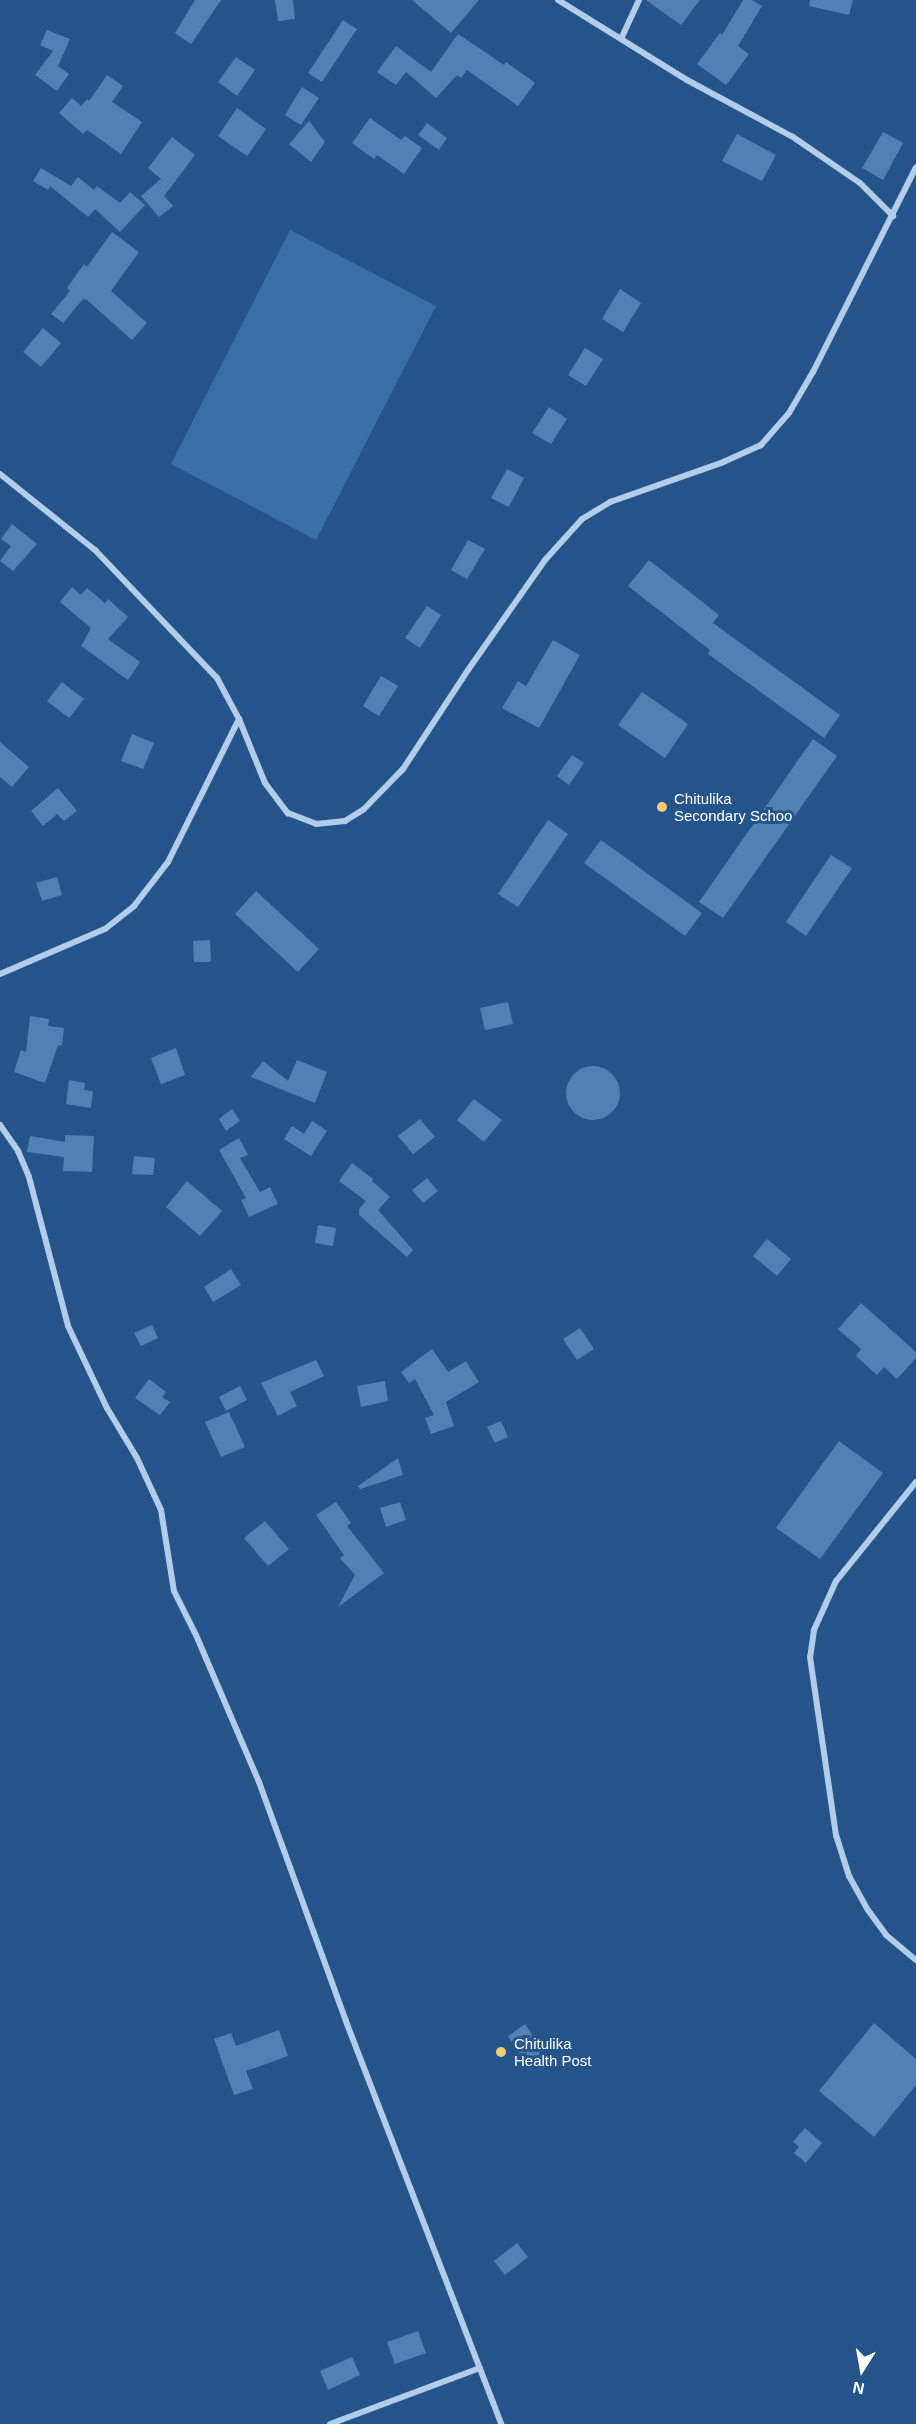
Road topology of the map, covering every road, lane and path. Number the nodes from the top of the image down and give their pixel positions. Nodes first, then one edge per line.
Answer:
1 (558, 0) edge
2 (639, 0) edge
3 (621, 39) junction
4 (916, 167) edge
5 (893, 216) junction
6 (0, 474) edge
7 (239, 719) junction
8 (0, 974) edge
9 (0, 1125) edge
10 (916, 1482) edge
11 (916, 1960) edge
12 (480, 2368) junction
13 (330, 2424) edge
14 (501, 2424) edge

1 - 3 street
2 - 3 street
3 - 5 street
4 - 5 street
5 - 7 street
6 - 7 street
7 - 8 street
9 - 12 street
10 - 11 street
12 - 13 street
12 - 14 street

